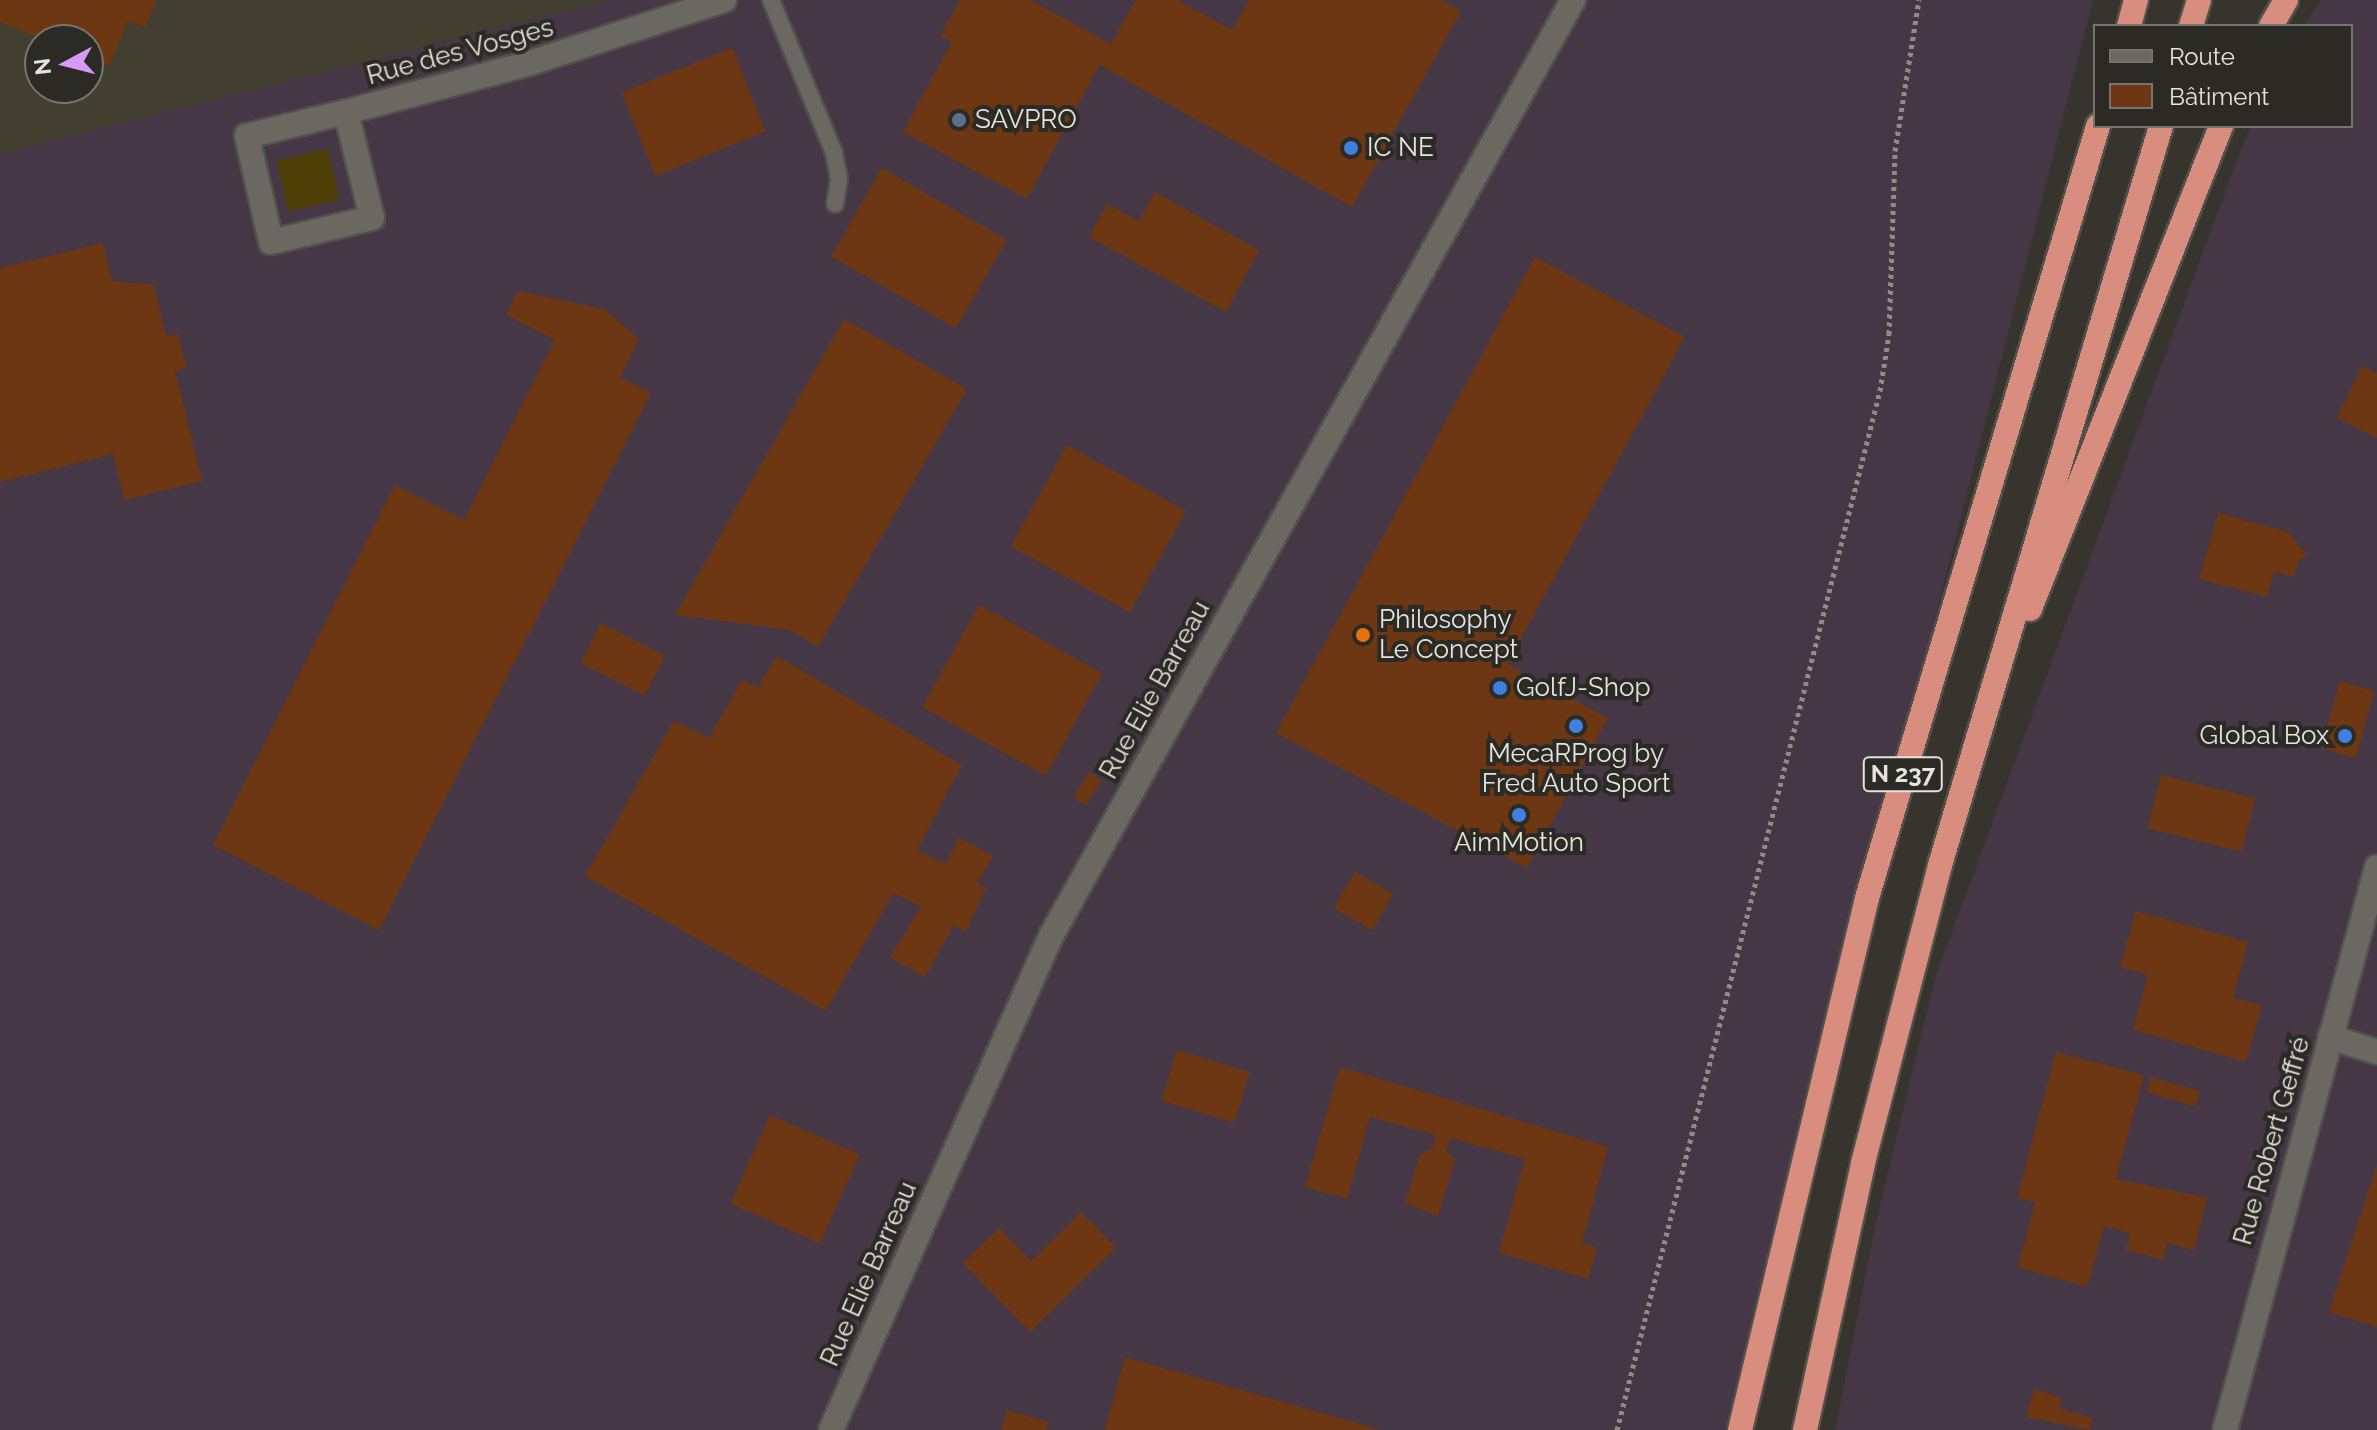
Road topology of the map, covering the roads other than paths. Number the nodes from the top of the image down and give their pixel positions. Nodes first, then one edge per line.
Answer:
1 (724, 0) edge
2 (771, 0) edge
3 (1573, 0) edge
4 (2136, 0) edge
5 (2199, 0) edge
6 (2286, 0) edge
7 (2130, 24) edge
8 (2192, 24) edge
9 (2272, 24) edge
10 (346, 112) junction
11 (2097, 128) edge
12 (2160, 128) edge
13 (2220, 128) edge
14 (835, 204) dead end
15 (1970, 756) junction
16 (2377, 867) edge
17 (2330, 1037) junction
18 (2377, 1052) edge
19 (831, 1430) edge
20 (1740, 1430) edge
21 (1805, 1430) edge
22 (2225, 1430) edge

1 - 10 street, Rue des Vosges
2 - 14 lane
3 - 19 street, Rue Elie Barreau
4 - 7 highway
5 - 8 highway
6 - 9 highway
10 - 10 street, Rue des Vosges
11 - 20 highway, N 237
12 - 15 highway, N 237
13 - 15 highway
15 - 21 highway, N 237
16 - 17 street, Rue Robert Geffré
17 - 18 street
17 - 22 street, Rue Robert Geffré

